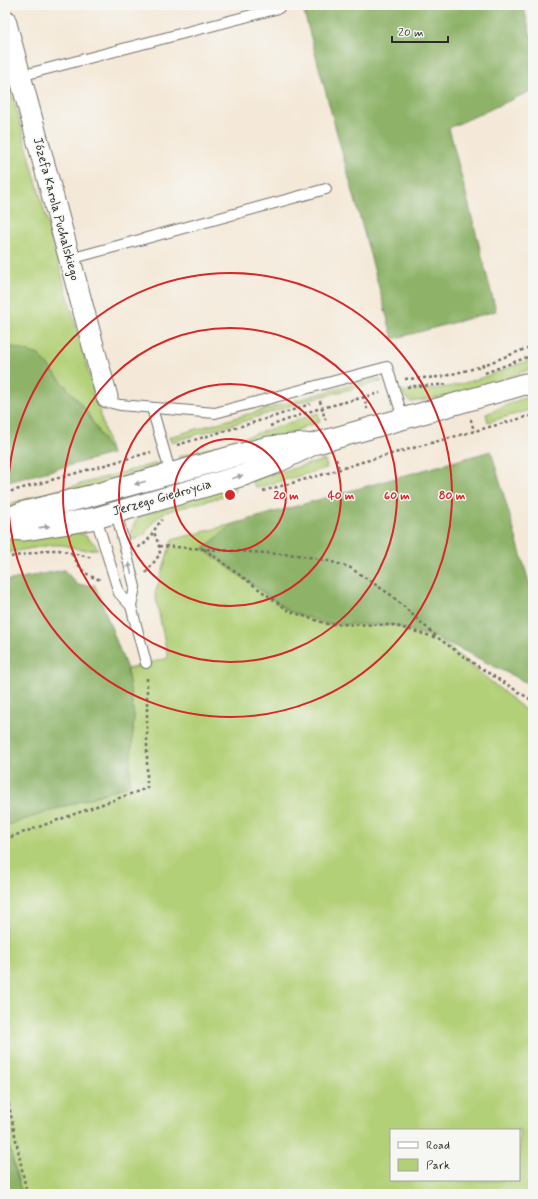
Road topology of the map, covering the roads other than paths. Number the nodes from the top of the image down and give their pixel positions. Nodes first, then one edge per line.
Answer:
1 (279, 8) dead end
2 (5, 20) edge
3 (20, 76) junction
4 (326, 189) dead end
5 (70, 259) junction
6 (530, 382) edge
7 (107, 397) joint
8 (152, 408) junction
9 (403, 418) junction
10 (314, 444) junction
11 (170, 474) junction
12 (110, 491) junction
13 (176, 494) junction
14 (90, 496) junction
15 (116, 512) junction
16 (96, 518) junction
17 (5, 520) edge
18 (5, 529) edge
19 (131, 606) junction
20 (146, 663) road end

1 - 3 lane
2 - 3 street, Józefa Karola Puchalskiego
3 - 5 street, Józefa Karola Puchalskiego
4 - 5 lane
5 - 7 street, Józefa Karola Puchalskiego
6 - 9 street, Jerzego Giedroycia
7 - 8 lane
8 - 9 lane
8 - 11 lane
9 - 10 street, Jerzego Giedroycia
10 - 11 street, Jerzego Giedroycia
13 -> 10 street, Jerzego Giedroycia
11 -> 12 street, Jerzego Giedroycia
11 - 13 lane
12 - 14 street, Jerzego Giedroycia
12 - 15 street
13 - 15 street, Jerzego Giedroycia
14 - 16 street
14 - 17 street, Jerzego Giedroycia
15 - 16 street, Jerzego Giedroycia
19 -> 15 lane
18 -> 16 street, Jerzego Giedroycia
16 - 19 lane
19 - 20 lane

